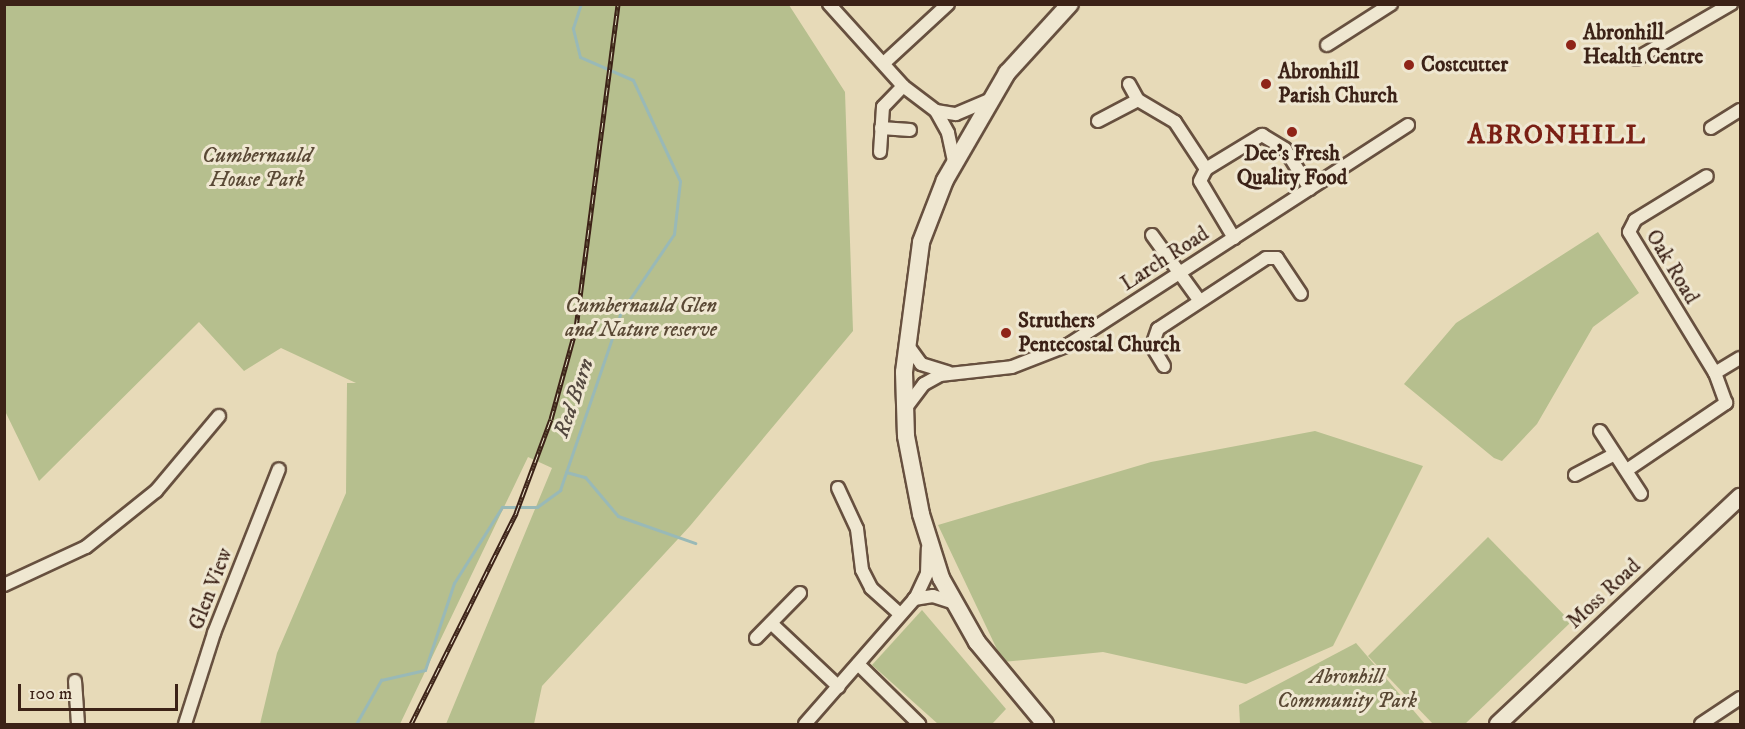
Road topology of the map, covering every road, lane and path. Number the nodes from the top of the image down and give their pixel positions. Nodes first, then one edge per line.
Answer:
1 (829, 4) edge
2 (948, 4) edge
3 (1070, 4) edge
4 (1391, 4) edge
5 (1731, 4) edge
6 (1327, 45) dead end
7 (1636, 59) dead end
8 (884, 63) junction
9 (1129, 84) dead end
10 (903, 86) junction
11 (1138, 100) junction
12 (987, 101) junction
13 (1740, 110) edge
14 (936, 111) junction
15 (1098, 121) dead end
16 (1408, 125) dead end
17 (881, 128) junction
18 (1711, 128) dead end
19 (910, 130) dead end
20 (880, 152) dead end
21 (954, 162) junction
22 (1206, 169) junction
23 (1707, 176) dead end
24 (1310, 189) junction
25 (1152, 236) dead end
26 (1234, 238) junction
27 (1178, 273) junction
28 (1301, 294) dead end
29 (1199, 300) junction
30 (906, 342) junction
31 (1740, 358) edge
32 (1164, 366) dead end
33 (951, 373) junction
34 (1715, 373) junction
35 (905, 409) junction
36 (219, 416) dead end
37 (1600, 431) dead end
38 (1613, 455) junction
39 (279, 469) dead end
40 (1627, 470) junction
41 (1575, 475) dead end
42 (838, 488) dead end
43 (1641, 494) dead end
44 (1740, 497) edge
45 (928, 538) junction
46 (4, 585) edge
47 (800, 593) dead end
48 (914, 599) junction
49 (954, 603) junction
50 (900, 614) junction
51 (771, 623) junction
52 (756, 638) dead end
53 (858, 664) junction
54 (75, 681) dead end
55 (839, 687) junction
56 (1740, 698) edge
57 (78, 724) edge
58 (185, 724) edge
59 (805, 724) edge
60 (919, 724) edge
61 (1045, 724) edge
62 (1498, 724) edge
63 (1701, 724) edge

1 - 8 street
2 - 8 street
3 - 12 street
4 - 6 street
5 - 7 street
8 - 10 street
9 - 11 street
10 - 14 street
10 - 17 street
11 - 15 street
11 - 22 street
12 - 14 street
12 - 21 street
13 - 18 street
14 - 21 street
16 - 24 street, Larch Road
17 - 19 street
17 - 20 street
21 - 30 street
22 - 24 street
22 - 26 street, Larch Road
23 - 34 street, Oak Road
24 - 26 street, Larch Road
25 - 27 street
26 - 27 street, Larch Road
27 - 29 street
27 - 33 street, Larch Road
28 - 29 street
29 - 32 street
30 - 33 street, Larch Road
30 - 35 street
31 - 34 street
33 - 35 street, Larch Road
34 - 40 street, Oak Road
35 - 45 street
36 - 46 street
37 - 38 street
38 - 40 street
38 - 41 street
39 - 58 street, Glen View
40 - 43 street
42 - 50 street
44 - 62 street, Moss Road
45 - 48 street
45 - 49 street
47 - 51 street
48 - 49 street
48 - 50 street
49 - 61 street
50 - 53 street
51 - 52 street
51 - 55 street
53 - 55 street
53 - 60 street
54 - 57 street
55 - 59 street
56 - 63 street

